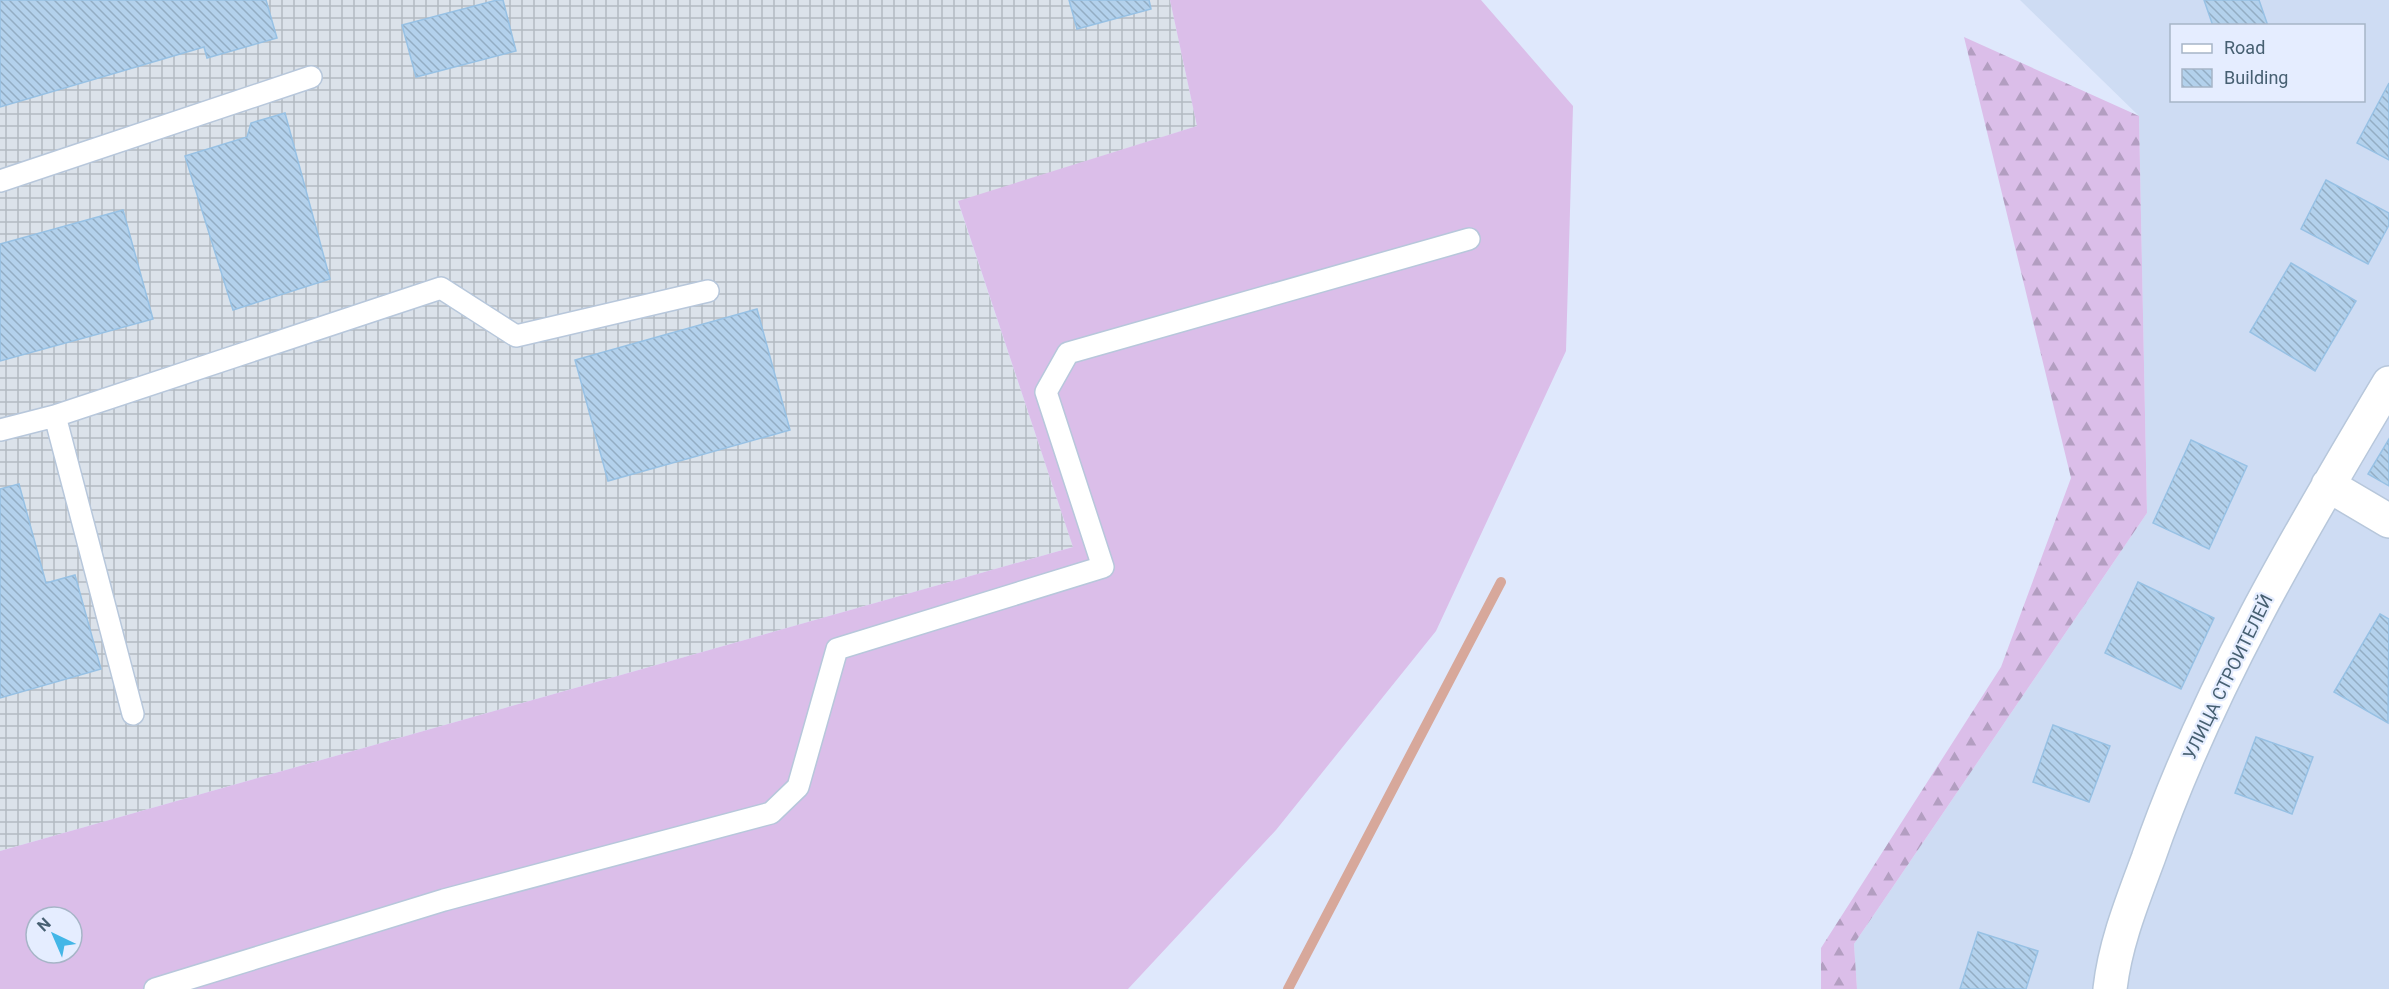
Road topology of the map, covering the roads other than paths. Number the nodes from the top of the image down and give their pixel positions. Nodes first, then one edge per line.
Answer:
1 (310, 77) dead end
2 (0, 181) edge
3 (1469, 239) dead end
4 (708, 291) dead end
5 (2389, 383) edge
6 (55, 416) junction
7 (0, 430) edge
8 (2328, 485) junction
9 (2389, 520) edge
10 (133, 714) dead end
11 (155, 989) edge
12 (2110, 989) edge

1 - 2 lane
3 - 11 lane
4 - 6 lane
5 - 8 street, УЛИЦА СТРОИТЕЛЕЙ
6 - 7 lane
6 - 10 lane
8 - 9 street
8 - 12 street, УЛИЦА СТРОИТЕЛЕЙ

